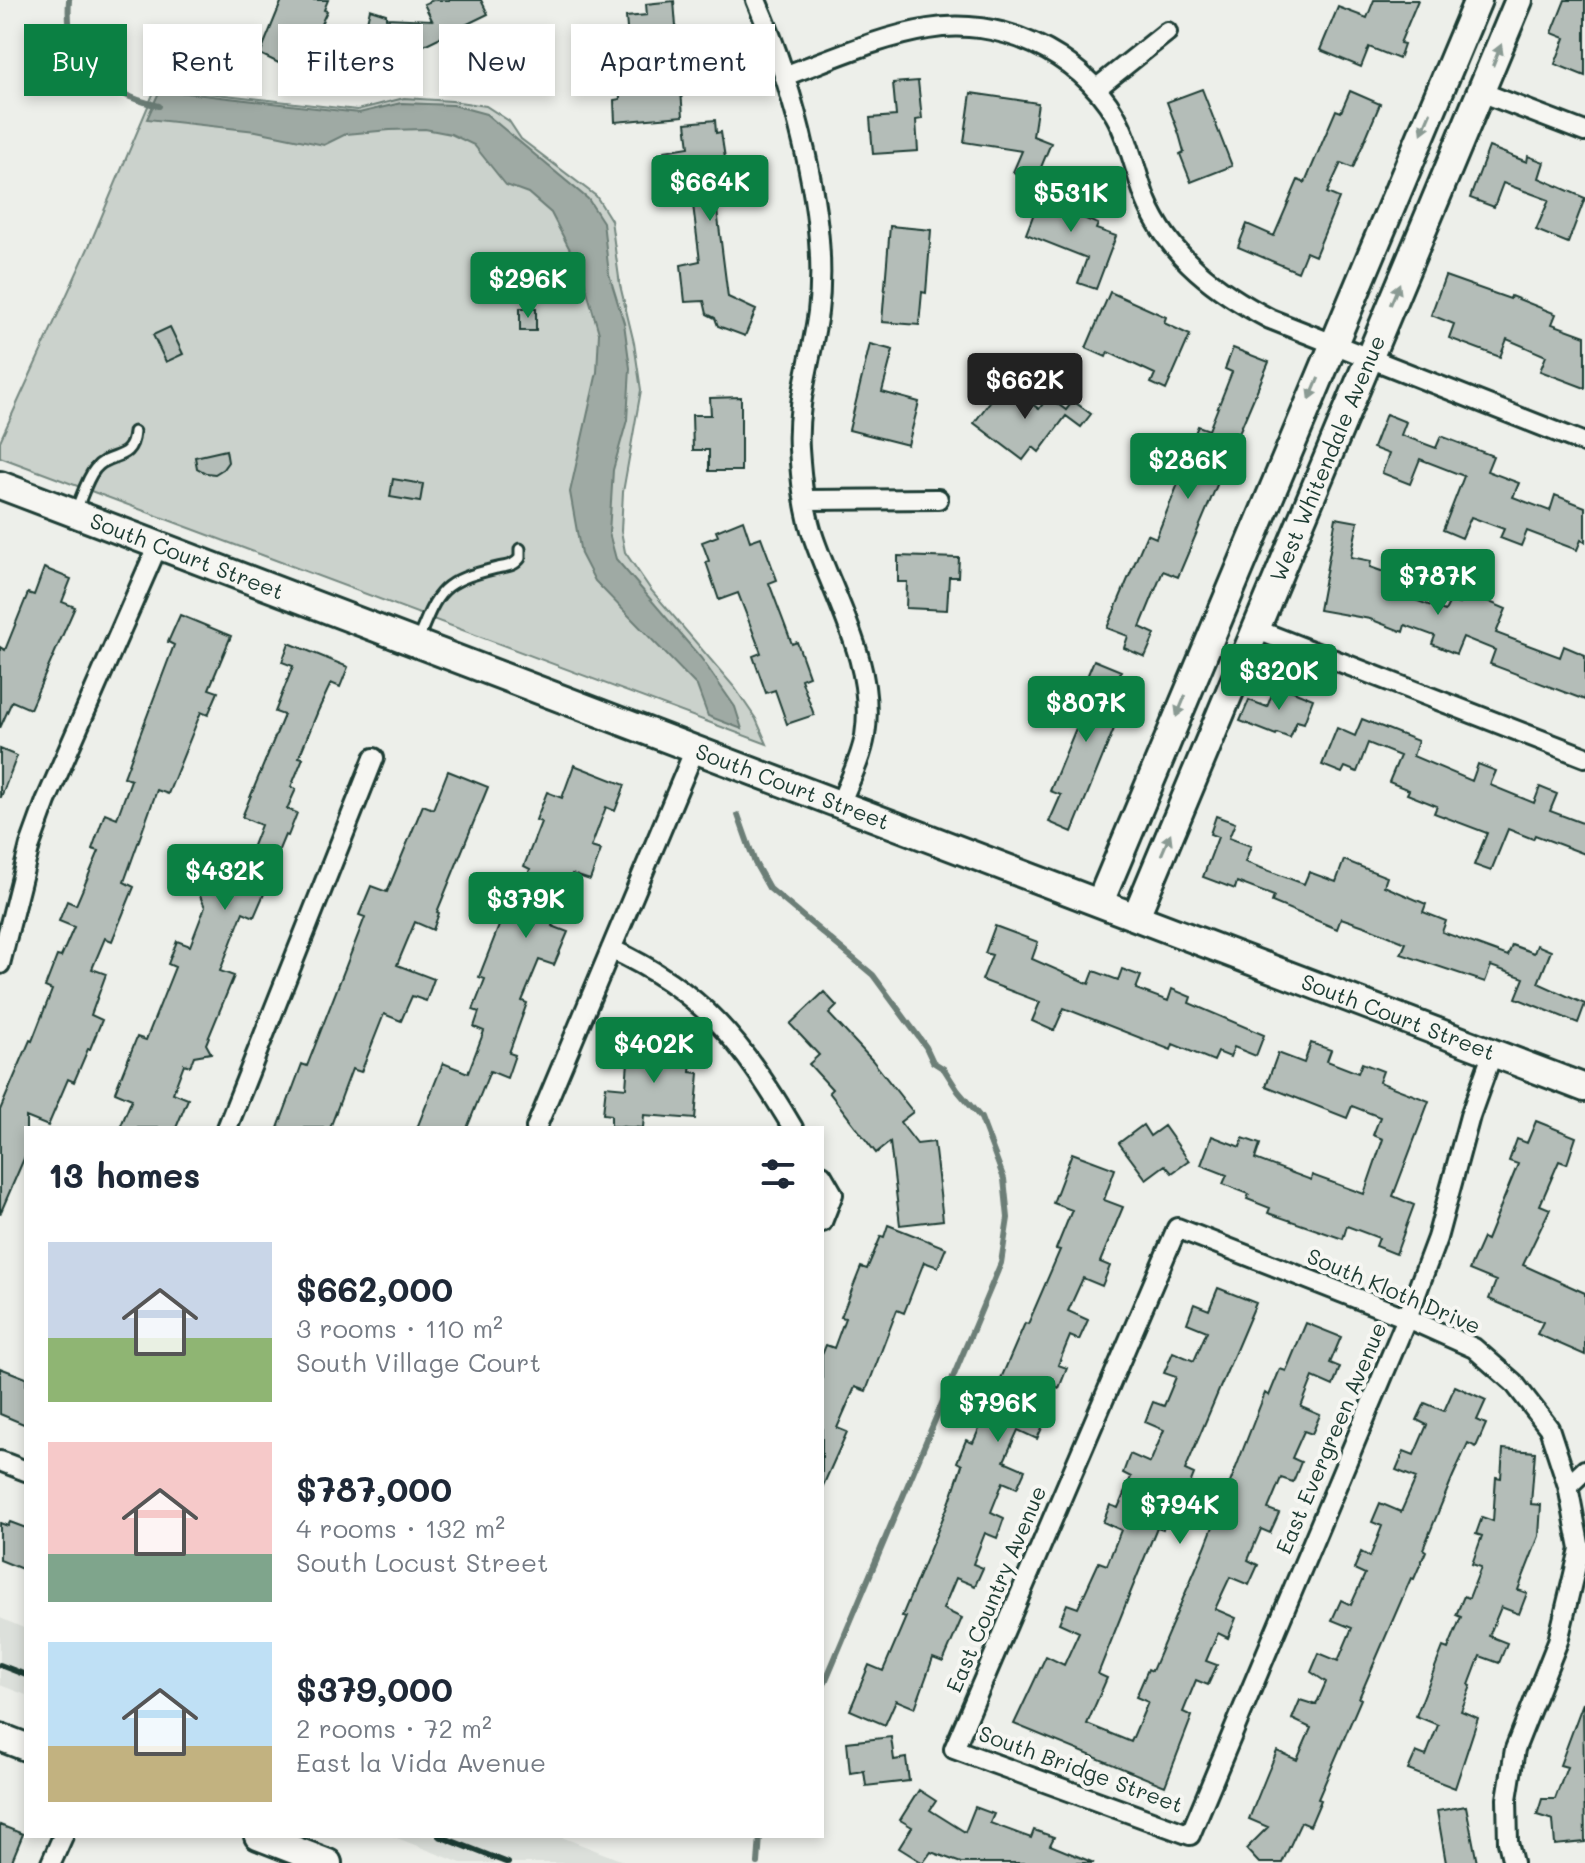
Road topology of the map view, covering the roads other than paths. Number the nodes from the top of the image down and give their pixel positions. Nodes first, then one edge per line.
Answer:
1 (756, 0) edge
2 (1478, 0) edge
3 (1519, 0) edge
4 (1167, 32) dead end
5 (784, 76) junction
6 (1097, 88) junction
7 (1481, 92) junction
8 (1585, 132) edge
9 (1332, 344) junction
10 (1368, 359) junction
11 (134, 432) dead end
12 (1585, 443) edge
13 (0, 485) edge
14 (938, 499) dead end
15 (805, 500) junction
16 (75, 513) junction
17 (158, 545) junction
18 (520, 549) dead end
19 (1255, 629) junction
20 (417, 642) junction
21 (695, 749) junction
22 (1585, 757) edge
23 (374, 758) dead end
24 (840, 804) junction
25 (1100, 902) junction
26 (1136, 916) junction
27 (611, 949) junction
28 (0, 964) edge
29 (1493, 1052) junction
30 (1585, 1088) edge
31 (228, 1126) edge
32 (537, 1126) edge
33 (792, 1126) edge
34 (824, 1178) edge
35 (824, 1217) edge
36 (1177, 1228) joint
37 (1407, 1318) junction
38 (0, 1461) edge
39 (24, 1470) edge
40 (1585, 1470) edge
41 (1568, 1486) junction
42 (0, 1737) edge
43 (24, 1746) edge
44 (954, 1749) joint
45 (1190, 1835) joint
46 (62, 1838) edge
47 (263, 1838) edge
48 (51, 1863) edge
49 (328, 1863) edge
50 (1513, 1863) edge

1 - 5 street
2 -> 9 street, West Whitendale Avenue
7 -> 3 street, West Whitendale Avenue
4 - 6 street
5 - 6 street
5 - 15 street
6 - 9 street
7 - 8 street
10 -> 7 street, West Whitendale Avenue
9 - 10 street
9 -> 25 street, West Whitendale Avenue
10 - 12 street
10 - 19 street, West Whitendale Avenue
11 - 16 lane
13 - 16 street, South Court Street
14 - 15 street
15 - 24 street
16 - 17 street, South Court Street
17 - 20 street, South Court Street
17 - 28 street
18 - 20 lane
19 - 22 street
26 -> 19 street, West Whitendale Avenue
20 - 21 street, South Court Street
21 - 24 street, South Court Street
21 - 27 street
23 - 31 street
24 - 25 street, South Court Street
25 - 26 street, South Court Street
26 - 29 street, South Court Street
27 - 32 street
27 - 33 street
29 - 30 street, South Court Street
29 - 37 street, East Evergreen Avenue
34 - 35 street
36 - 37 street, South Kloth Drive
36 - 44 street, East Country Avenue
37 - 41 street, South Kloth Drive
37 - 45 street, East Evergreen Avenue
38 - 39 street
40 - 41 street
41 - 50 street, South Kloth Drive
42 - 43 street
44 - 45 street, South Bridge Street
46 - 48 street
47 - 49 street

